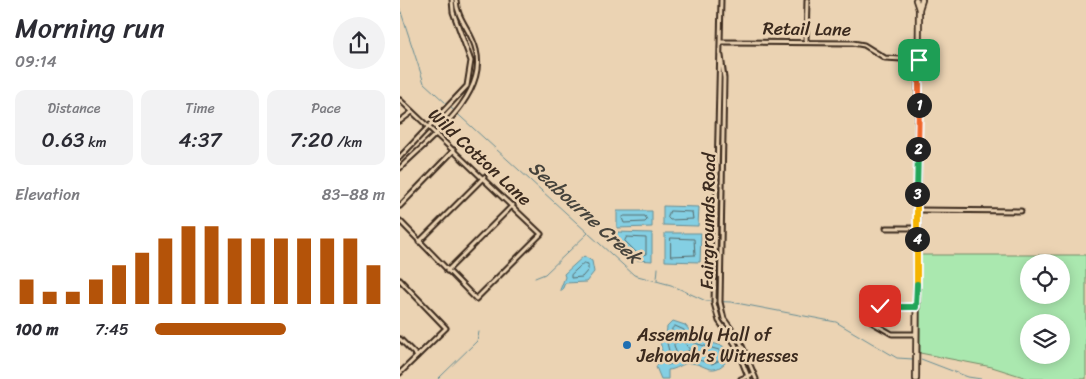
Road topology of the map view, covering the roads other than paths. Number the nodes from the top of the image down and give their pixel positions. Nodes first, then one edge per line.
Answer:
1 (452, 0) edge
2 (456, 0) edge
3 (721, 0) edge
4 (807, 0) edge
5 (916, 0) edge
6 (922, 0) edge
7 (918, 8) junction
8 (721, 42) junction
9 (806, 42) junction
10 (721, 56) junction
11 (919, 60) junction
12 (400, 100) edge
13 (412, 112) junction
14 (400, 121) edge
15 (430, 128) junction
16 (435, 133) junction
17 (454, 150) junction
18 (400, 157) edge
19 (400, 168) edge
20 (484, 177) junction
21 (513, 205) junction
22 (400, 206) edge
23 (917, 210) junction
24 (1021, 211) dead end
25 (400, 221) edge
26 (886, 228) dead end
27 (917, 228) junction
28 (419, 242) junction
29 (447, 270) junction
30 (400, 280) edge
31 (880, 306) dead end
32 (916, 307) junction
33 (873, 323) dead end
34 (917, 334) junction
35 (400, 339) edge
36 (417, 356) junction
37 (400, 373) edge
38 (753, 374) junction
39 (749, 377) edge
40 (741, 379) edge
41 (756, 379) edge
42 (916, 379) edge

1 - 15 street
2 - 16 street
3 - 8 street, Fairgrounds Road
4 - 9 street
5 - 7 main road
6 - 7 main road
7 - 11 main road
8 - 9 street, Retail Lane
8 - 10 street, Fairgrounds Road
9 - 11 street, Retail Lane
10 - 38 street, Fairgrounds Road
10 - 39 street, Fairgrounds Road
11 - 23 main road
12 - 13 street, Wild Cotton Lane
13 - 14 street
13 - 15 street, Wild Cotton Lane
15 - 16 street, Wild Cotton Lane
15 - 18 street
16 - 17 street, Wild Cotton Lane
16 - 19 street
17 - 20 street, Wild Cotton Lane
17 - 22 street
20 - 21 street, Wild Cotton Lane
20 - 28 street
21 - 29 street
21 - 29 street, Wild Cotton Lane
23 - 24 street
23 - 27 main road
25 - 28 street
26 - 27 street
27 - 32 main road
28 - 29 street
30 - 36 street
31 - 32 street
32 - 34 main road
33 - 34 street
34 - 42 main road
35 - 36 street
36 - 37 street
38 - 39 street
38 - 41 street, Fairgrounds Road
39 - 40 street

